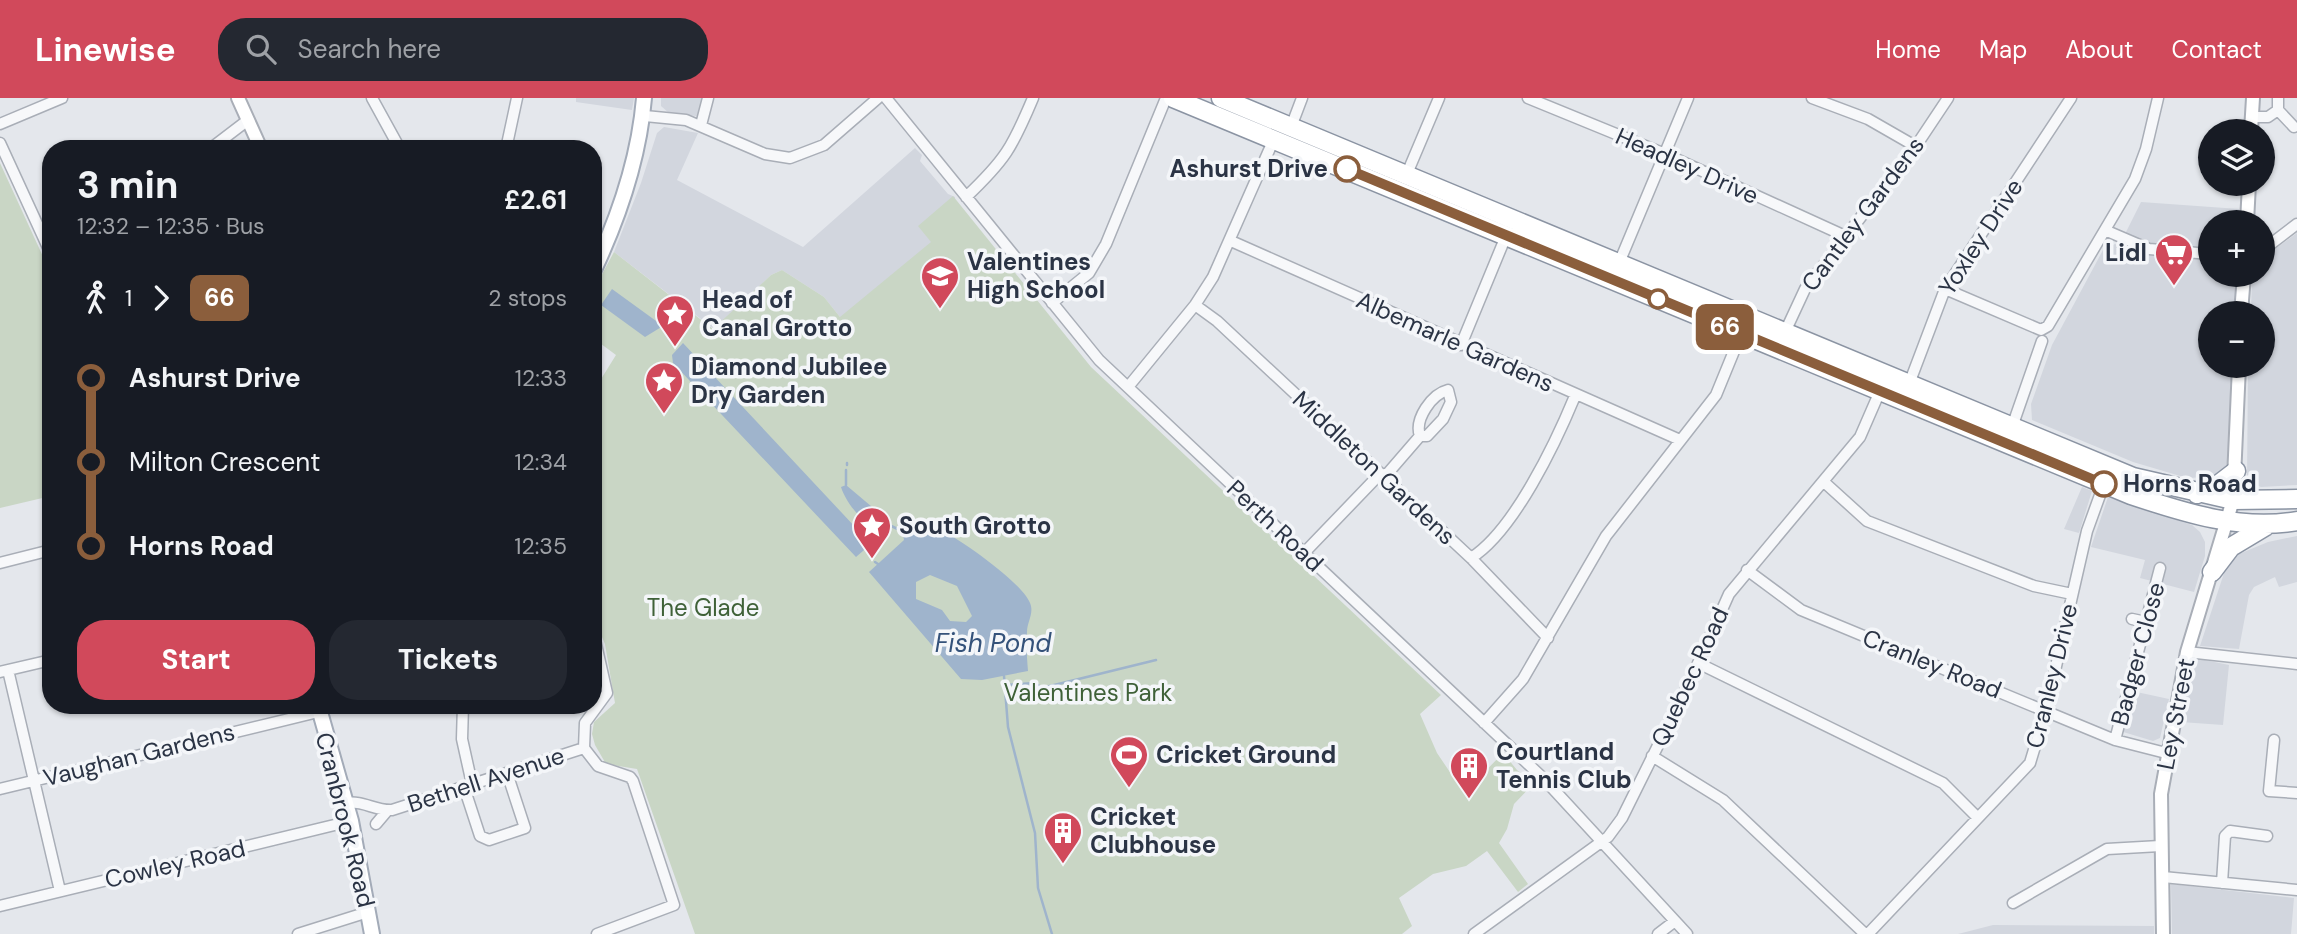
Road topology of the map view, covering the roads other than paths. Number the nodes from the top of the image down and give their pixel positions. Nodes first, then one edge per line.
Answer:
1 (62, 98) edge
2 (238, 98) edge
3 (372, 98) edge
4 (517, 98) edge
5 (644, 98) edge
6 (653, 98) edge
7 (708, 98) edge
8 (878, 98) edge
9 (886, 98) edge
10 (1033, 98) edge
11 (1166, 98) edge
12 (1173, 98) edge
13 (1221, 98) edge
14 (1302, 98) edge
15 (1439, 98) edge
16 (1528, 98) edge
17 (1688, 98) edge
18 (1812, 98) edge
19 (1948, 98) edge
20 (2071, 98) edge
21 (2158, 98) edge
22 (2253, 98) edge
23 (2278, 98) edge
24 (2278, 110) junction
25 (645, 116) junction
26 (2252, 117) joint
27 (248, 120) junction
28 (0, 124) edge
29 (701, 125) junction
30 (1291, 127) junction
31 (2294, 127) dead end
32 (1274, 139) junction
33 (221, 140) edge
34 (257, 140) edge
35 (395, 140) edge
36 (508, 140) edge
37 (0, 143) edge
38 (1915, 146) junction
39 (1665, 155) junction
40 (1406, 176) junction
41 (965, 197) junction
42 (2297, 224) edge
43 (2107, 232) junction
44 (42, 234) edge
45 (1506, 236) junction
46 (1845, 236) junction
47 (1231, 241) junction
48 (2275, 241) edge
49 (602, 250) edge
50 (2198, 253) edge
51 (1619, 263) junction
52 (1945, 289) junction
53 (1052, 303) junction
54 (1195, 305) junction
55 (1785, 332) junction
56 (1741, 334) junction
57 (2041, 335) junction
58 (1461, 345) junction
59 (2239, 378) edge
60 (1909, 384) junction
61 (1128, 387) junction
62 (1880, 391) junction
63 (1575, 396) junction
64 (2012, 426) junction
65 (1420, 436) junction
66 (1680, 440) junction
67 (2236, 471) junction
68 (1382, 474) junction
69 (2133, 477) junction
70 (1824, 482) junction
71 (2104, 484) junction
72 (2197, 494) junction
73 (2297, 499) edge
74 (2233, 500) junction
75 (2297, 511) edge
76 (2297, 521) edge
77 (2228, 522) junction
78 (2266, 526) junction
79 (42, 552) edge
80 (1304, 553) junction
81 (1471, 558) junction
82 (0, 563) edge
83 (2161, 568) dead end
84 (1747, 570) junction
85 (2212, 572) junction
86 (2072, 594) junction
87 (2132, 619) dead end
88 (2146, 622) junction
89 (1548, 638) junction
90 (2187, 652) junction
91 (42, 662) edge
92 (1699, 663) junction
93 (2297, 664) edge
94 (4, 671) edge
95 (602, 671) edge
96 (602, 700) edge
97 (2046, 710) junction
98 (294, 714) edge
99 (320, 714) edge
100 (463, 714) edge
101 (592, 714) edge
102 (1485, 723) junction
103 (2115, 740) junction
104 (2274, 740) dead end
105 (584, 748) junction
106 (2166, 753) junction
107 (1652, 756) junction
108 (507, 773) junction
109 (34, 780) junction
110 (468, 785) junction
111 (0, 789) edge
112 (2297, 793) edge
113 (346, 803) junction
114 (387, 811) junction
115 (1978, 818) junction
116 (351, 821) junction
117 (376, 824) dead end
118 (2267, 836) dead end
119 (1602, 840) junction
120 (2160, 846) junction
121 (2163, 877) junction
122 (2222, 883) junction
123 (2297, 890) edge
124 (61, 891) junction
125 (2013, 904) dead end
126 (0, 906) edge
127 (368, 912) junction
128 (1675, 921) junction
129 (298, 934) edge
130 (372, 934) edge
131 (597, 934) edge
132 (1474, 934) edge
133 (1658, 934) edge
134 (1687, 934) edge
135 (1867, 934) edge
136 (2163, 934) edge

1 - 28 street
2 - 27 street
3 - 35 street
4 - 36 street
5 - 25 main road
6 - 25 main road
7 - 29 street
8 - 29 street
9 - 41 street, Perth Road
10 - 41 street
11 - 53 street
12 - 32 highway
13 - 30 highway
14 - 30 street
15 - 40 street
16 - 39 street, Headley Drive
17 - 39 street
18 - 38 street
19 - 38 street, Cantley Gardens
20 - 52 street, Yoxley Drive
21 - 43 street
22 - 26 street
23 - 24 street
24 - 26 street
24 - 31 street
25 - 29 street
25 - 49 main road
27 - 33 street
27 - 34 street
30 - 40 highway
32 - 45 highway
32 - 47 street
37 - 44 street
38 - 46 street, Cantley Gardens
39 - 46 street, Headley Drive
39 - 51 street
40 - 51 highway
41 - 53 street, Perth Road
42 - 48 street
43 - 50 street
43 - 57 street
45 - 56 highway
45 - 58 street
46 - 55 street, Cantley Gardens
47 - 54 street
47 - 58 street, Albemarle Gardens
51 - 55 highway
52 - 57 street
52 - 60 street, Yoxley Drive
53 - 61 street, Perth Road
54 - 61 street
54 - 68 street, Middleton Gardens
55 - 60 highway
56 - 62 highway
56 - 66 street
57 - 64 street
58 - 63 street, Albemarle Gardens
59 - 67 street
60 - 64 highway
61 - 80 street, Perth Road
62 - 70 street, Quebec Road
62 - 71 highway
63 - 66 street, Albemarle Gardens
63 - 81 street
64 - 69 highway
65 - 65 street
65 - 68 street
66 - 89 street
67 - 72 highway
67 - 74 street
68 - 80 street
68 - 81 street, Middleton Gardens
69 - 72 highway
69 - 77 highway
70 - 84 street, Quebec Road
70 - 86 street
71 - 77 highway
71 - 86 street, Cranley Drive
72 - 74 highway
73 - 74 highway
74 - 75 highway
74 - 77 street, Ley Street
76 - 78 highway
77 - 78 highway
77 - 85 street, Ley Street
78 - 85 highway
79 - 82 street
80 - 102 street, Perth Road
81 - 89 street, Middleton Gardens
83 - 88 street, Badger Close
84 - 92 street, Quebec Road
84 - 97 street, Cranley Road
85 - 90 street, Ley Street
86 - 97 street, Cranley Drive
87 - 88 street
88 - 103 street, Badger Close
89 - 102 street
90 - 93 street
90 - 106 street, Ley Street
91 - 94 street
92 - 107 street, Quebec Road
92 - 115 street
94 - 109 street
95 - 96 street
97 - 103 street, Cranley Road
97 - 115 street, Cranley Drive
98 - 109 street, Vaughan Gardens
99 - 113 main road, Cranbrook Road
100 - 110 street
101 - 105 street
102 - 119 street, Perth Road
103 - 106 street, Cranley Road
104 - 112 street
105 - 108 street, Bethell Avenue
105 - 131 street
106 - 120 street, Ley Street
107 - 119 street, Quebec Road
107 - 135 street, Cranley Drive
108 - 110 street, Bethell Avenue
108 - 110 street
109 - 111 street, Vaughan Gardens
109 - 124 street
110 - 114 street, Bethell Avenue
113 - 114 street, Bethell Avenue
113 - 116 main road, Cranbrook Road
114 - 117 street, Bethell Avenue
115 - 135 street, Cranley Drive
116 - 124 street, Cowley Road
116 - 127 main road, Cranbrook Road
118 - 122 street
119 - 128 street, Perth Road
119 - 132 street, Quebec Road
120 - 121 street, Ley Street
120 - 125 street
121 - 122 street
121 - 136 street, Ley Street
122 - 123 street
124 - 126 street, Cowley Road
127 - 129 street
127 - 130 main road, Cranbrook Road
128 - 133 street
128 - 134 street, Perth Road

